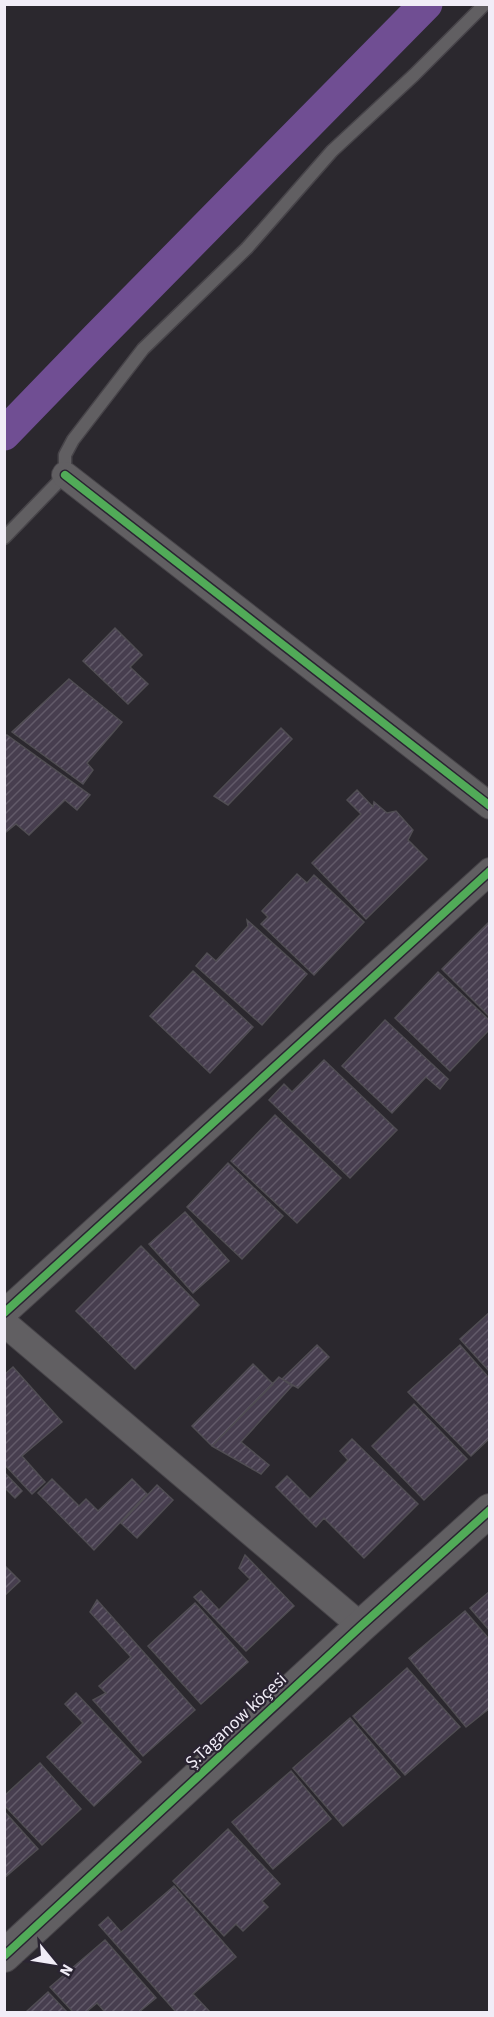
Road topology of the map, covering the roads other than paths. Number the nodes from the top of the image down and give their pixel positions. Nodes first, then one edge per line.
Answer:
1 (485, 4) edge
2 (65, 475) junction
3 (4, 538) edge
4 (489, 806) edge
5 (489, 871) edge
6 (4, 1313) edge
7 (4, 1323) edge
8 (489, 1510) edge
9 (361, 1626) junction
10 (4, 1956) edge

1 - 2 lane
2 - 3 lane
2 - 4 street
5 - 6 street
7 - 9 street
8 - 9 street, Ş.Taganow köçesi
9 - 10 street, Ş.Taganow köçesi

